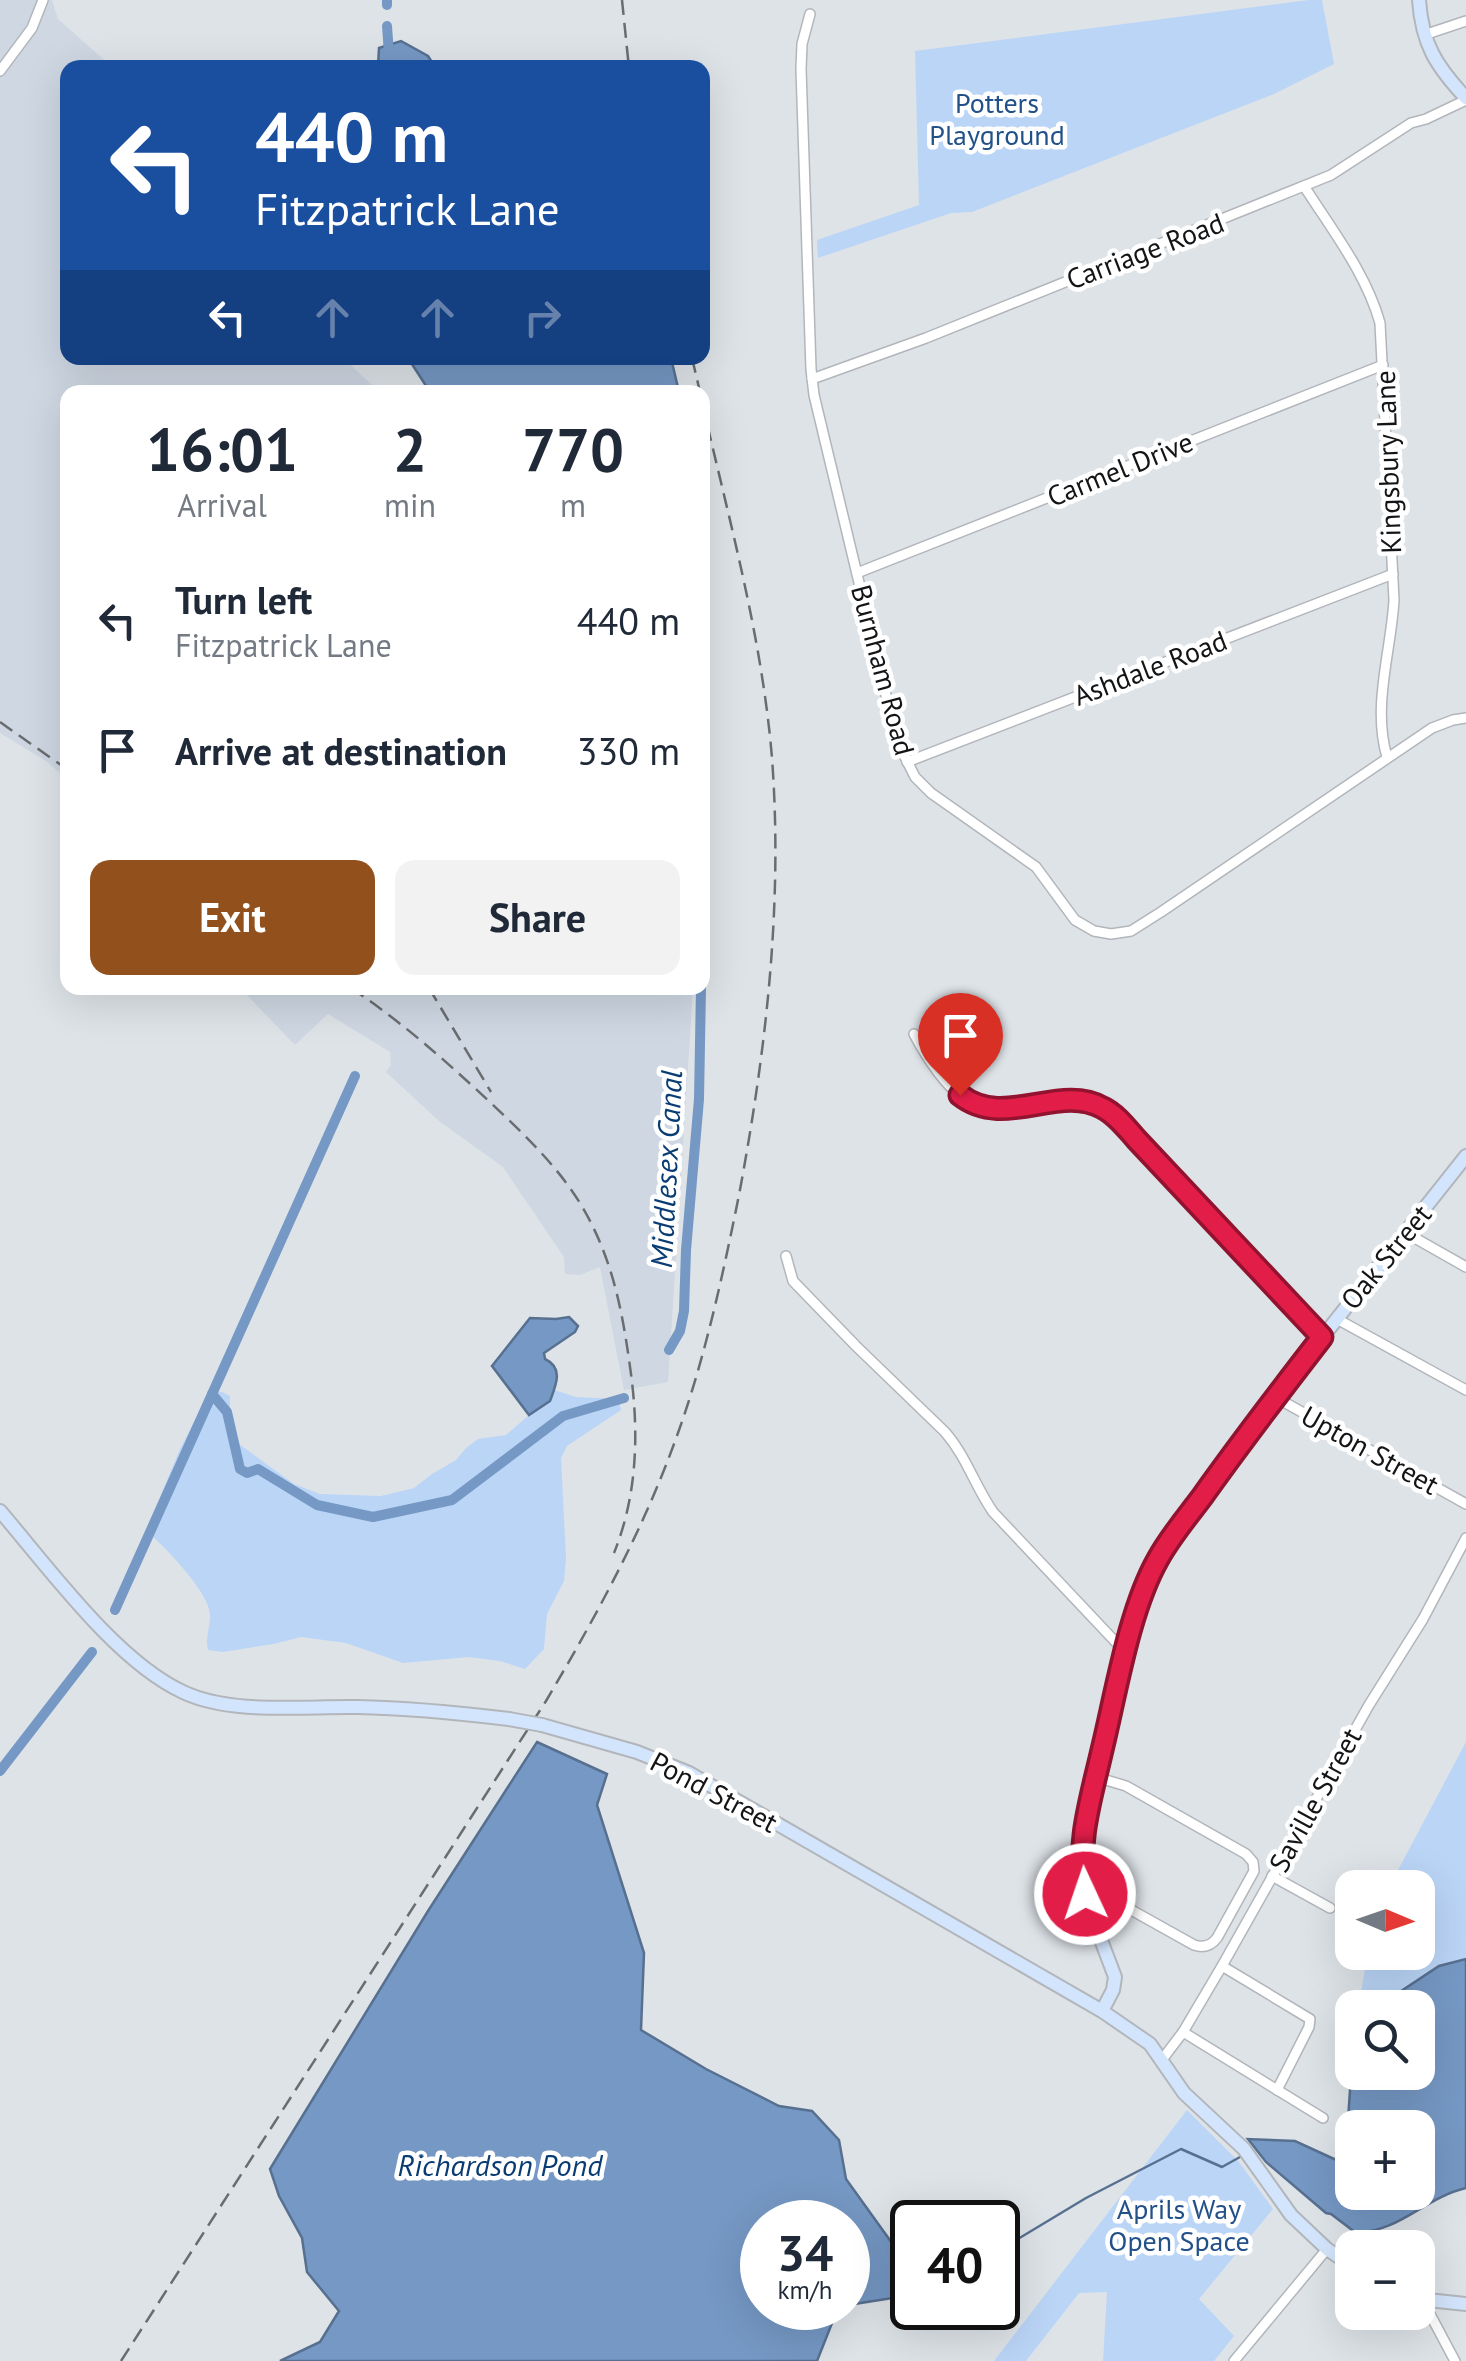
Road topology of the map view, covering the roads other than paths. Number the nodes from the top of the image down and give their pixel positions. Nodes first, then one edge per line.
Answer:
1 (44, 0) edge
2 (1419, 0) edge
3 (810, 14) dead end
4 (1466, 21) edge
5 (1424, 35) junction
6 (0, 72) edge
7 (1466, 99) edge
8 (1304, 186) junction
9 (1383, 365) junction
10 (812, 380) junction
11 (857, 573) junction
12 (1392, 574) junction
13 (1466, 718) edge
14 (1386, 757) junction
15 (907, 762) junction
16 (914, 1034) dead end
17 (1466, 1156) edge
18 (1406, 1234) junction
19 (786, 1256) dead end
20 (1466, 1267) edge
21 (1337, 1319) junction
22 (1322, 1337) junction
23 (1466, 1390) edge
24 (1274, 1397) junction
25 (1466, 1504) edge
26 (0, 1511) edge
27 (1466, 1538) edge
28 (1126, 1653) junction
29 (1096, 1777) junction
30 (1272, 1876) junction
31 (1083, 1883) junction
32 (1124, 1905) junction
33 (1330, 1908) dead end
34 (1095, 1929) junction
35 (1222, 1966) junction
36 (1102, 2011) junction
37 (1183, 2032) junction
38 (1161, 2061) junction
39 (1278, 2090) junction
40 (1323, 2118) dead end
41 (1327, 2249) junction
42 (1335, 2254) edge
43 (1435, 2301) edge
44 (1466, 2304) edge
45 (1435, 2326) edge
46 (1234, 2361) edge
47 (1455, 2361) edge

1 - 6 street
2 - 5 street
3 - 10 street, Burnham Road
4 - 5 street
5 - 7 street
7 - 8 street, Carriage Road
8 - 9 street, Kingsbury Lane
8 - 10 street, Carriage Road
9 - 11 street, Carmel Drive
9 - 12 street, Kingsbury Lane
10 - 11 street, Burnham Road
11 - 15 street, Burnham Road
12 - 14 street, Kingsbury Lane
12 - 15 street, Ashdale Road
13 - 14 street, Burnham Road
14 - 15 street, Burnham Road
16 - 22 street
17 - 18 street, Oak Street
18 - 20 street
18 - 21 street, Oak Street
19 - 28 street
21 - 22 street, Oak Street
21 - 23 street
22 - 24 street, Oak Street
24 - 25 street, Upton Street
24 - 28 street, Oak Street
26 - 36 street, Pond Street, bridge
27 - 30 street, Saville Street
28 - 29 street, Oak Street
29 - 31 street, Oak Street
29 - 32 street
30 - 33 street
30 - 35 street, Saville Street
31 - 32 street
31 - 34 street, Oak Street
32 - 34 street
34 - 36 street, Oak Street
35 - 37 street, Saville Street
35 - 39 street
36 - 38 street, Pond Street
37 - 38 street, Saville Street
37 - 39 street
38 - 41 street, Pond Street
39 - 40 street
41 - 42 street, Pond Street
41 - 46 street
43 - 44 street
45 - 47 street

